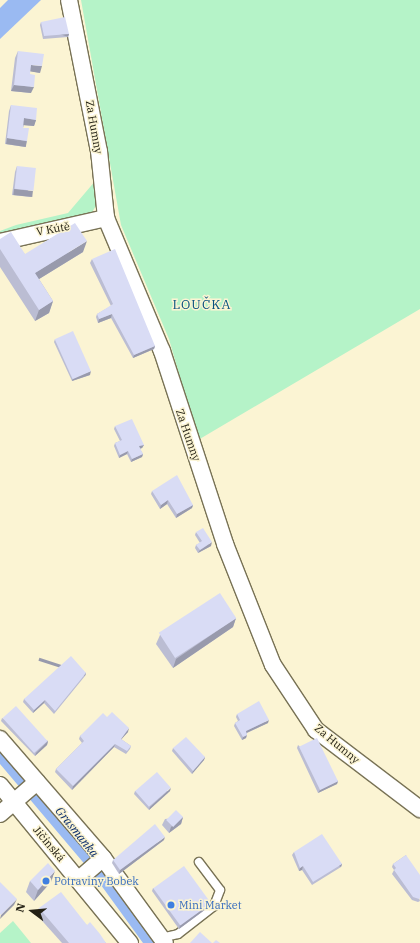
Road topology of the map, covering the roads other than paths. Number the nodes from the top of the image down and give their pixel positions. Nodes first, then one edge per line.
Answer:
1 (69, 0) edge
2 (106, 218) junction
3 (0, 242) edge
4 (0, 739) edge
5 (0, 785) edge
6 (27, 790) junction
7 (420, 809) edge
8 (0, 814) edge
9 (198, 862) dead end
10 (92, 868) junction
11 (159, 941) edge
12 (130, 943) edge

1 - 2 street, Za Humny
2 - 3 street, V Kútě
2 - 7 street, Za Humny
4 - 6 street
5 - 6 street, Jičínská
6 - 8 street
6 - 10 street, Jičínská
6 - 10 street
9 - 11 lane
10 - 11 street
10 - 12 street, Jičínská

